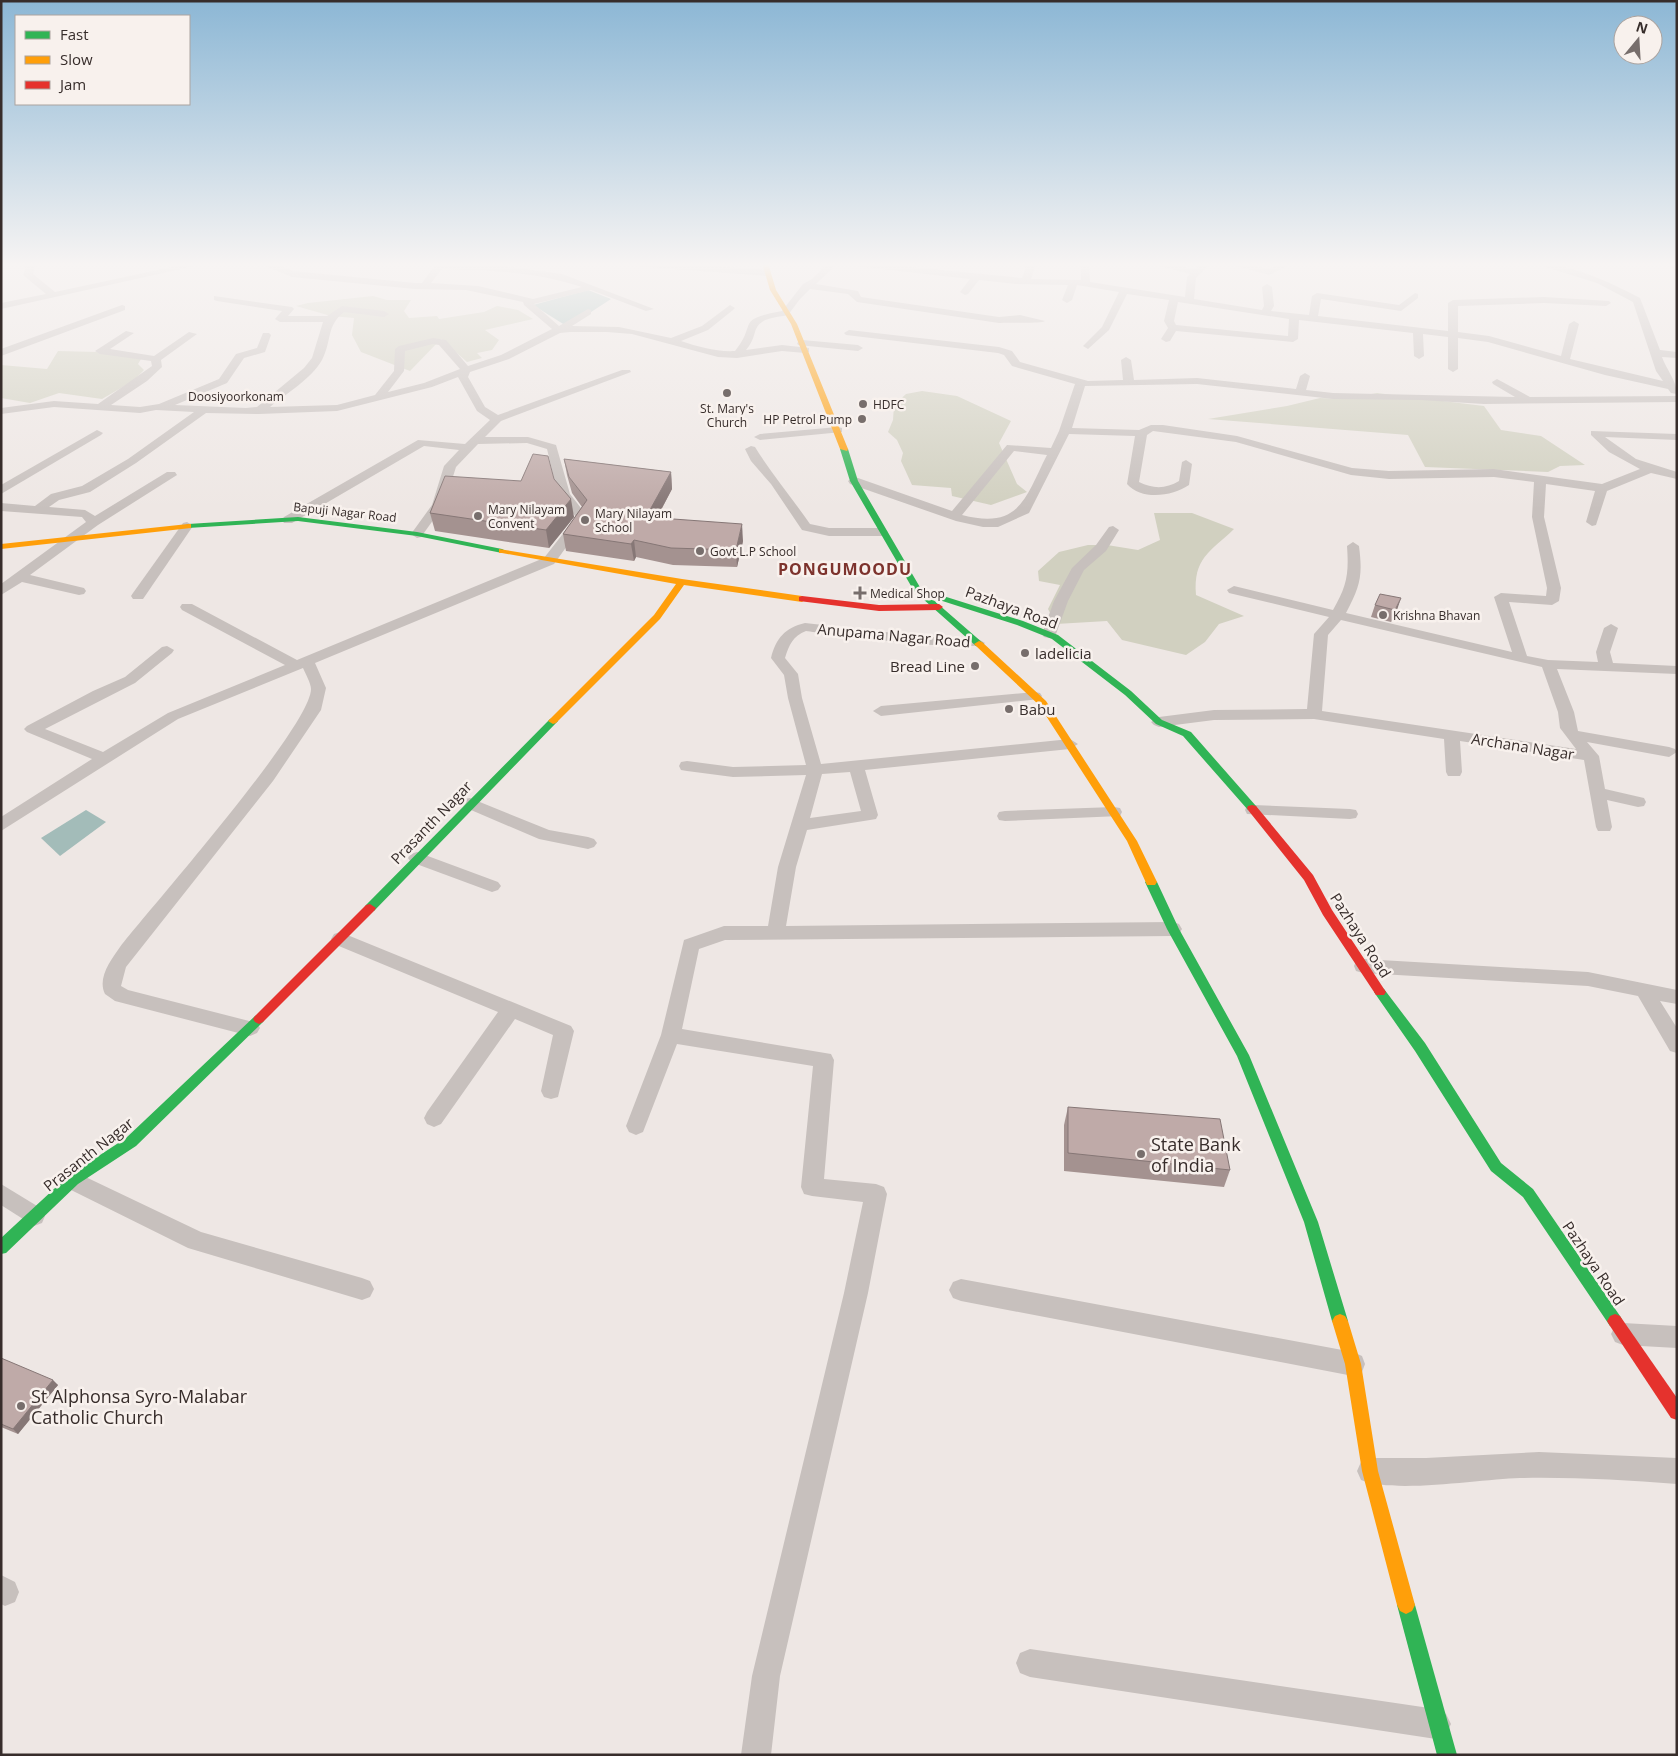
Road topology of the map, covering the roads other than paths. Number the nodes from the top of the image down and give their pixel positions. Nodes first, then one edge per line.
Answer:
1 (23, 345) edge
2 (110, 345) edge
3 (176, 345) edge
4 (263, 345) edge
5 (322, 345) edge
6 (416, 345) edge
7 (445, 345) edge
8 (529, 345) edge
9 (682, 345) edge
10 (745, 345) edge
11 (955, 345) edge
12 (1419, 345) edge
13 (1454, 345) edge
14 (1511, 345) edge
15 (1569, 345) edge
16 (1653, 345) edge
17 (804, 346) junction
18 (858, 348) dead end
19 (1, 353) edge
20 (1655, 353) junction
21 (737, 355) junction
22 (1677, 355) edge
23 (1419, 356) dead end
24 (156, 359) junction
25 (1126, 360) dead end
26 (1565, 360) junction
27 (1453, 369) dead end
28 (466, 370) junction
29 (626, 372) dead end
30 (1305, 376) dead end
31 (1497, 382) dead end
32 (1081, 383) junction
33 (1129, 383) junction
34 (1670, 386) junction
35 (1300, 393) junction
36 (378, 398) junction
37 (1530, 401) junction
38 (1675, 401) edge
39 (99, 408) junction
40 (156, 408) junction
41 (1, 411) edge
42 (202, 411) junction
43 (259, 411) junction
44 (497, 419) junction
45 (838, 430) junction
46 (1065, 431) junction
47 (98, 433) dead end
48 (1140, 433) junction
49 (760, 437) dead end
50 (1677, 437) edge
51 (472, 444) junction
52 (751, 449) dead end
53 (1054, 452) junction
54 (1186, 464) dead end
55 (1650, 469) junction
56 (171, 475) dead end
57 (1677, 476) edge
58 (1540, 480) junction
59 (854, 482) junction
60 (1602, 488) junction
61 (1, 490) edge
62 (1, 506) edge
63 (38, 510) junction
64 (955, 515) junction
65 (288, 520) junction
66 (94, 522) junction
67 (1592, 522) dead end
68 (187, 526) junction
69 (1113, 530) dead end
70 (882, 532) junction
71 (417, 534) junction
72 (72, 539) junction
73 (1352, 546) dead end
74 (1, 547) edge
75 (549, 561) junction
76 (20, 578) junction
77 (682, 582) junction
78 (1234, 590) dead end
79 (1, 591) edge
80 (79, 591) dead end
81 (918, 591) junction
82 (138, 596) dead end
83 (187, 607) dead end
84 (940, 607) junction
85 (1337, 616) junction
86 (1611, 628) dead end
87 (1049, 634) junction
88 (978, 643) junction
89 (167, 650) dead end
90 (1521, 659) junction
91 (302, 662) junction
92 (1548, 664) junction
93 (1607, 667) junction
94 (1677, 670) edge
95 (1034, 696) junction
96 (881, 711) dead end
97 (1314, 714) junction
98 (1159, 722) junction
99 (1452, 735) junction
100 (1572, 735) junction
101 (1070, 744) junction
102 (1670, 752) dead end
103 (1591, 756) junction
104 (104, 758) junction
105 (687, 766) dead end
106 (856, 766) junction
107 (815, 770) junction
108 (1454, 772) dead end
109 (1599, 793) junction
110 (1638, 802) dead end
111 (470, 804) junction
112 (1253, 810) junction
113 (1114, 812) junction
114 (1350, 814) dead end
115 (1005, 816) dead end
116 (1, 825) edge
117 (800, 825) junction
118 (1604, 827) dead end
119 (588, 843) dead end
120 (418, 858) junction
121 (492, 886) dead end
122 (1173, 929) junction
123 (776, 934) junction
124 (340, 939) junction
125 (1363, 966) junction
126 (1645, 992) junction
127 (1677, 997) edge
128 (511, 1009) junction
129 (250, 1028) junction
130 (671, 1035) junction
131 (1677, 1045) edge
132 (551, 1090) dead end
133 (434, 1118) dead end
134 (636, 1126) dead end
135 (74, 1180) junction
136 (1, 1193) edge
137 (34, 1216) junction
138 (1, 1248) edge
139 (362, 1289) dead end
140 (961, 1290) dead end
141 (1623, 1334) junction
142 (1677, 1338) edge
143 (1353, 1364) junction
144 (1677, 1412) edge
145 (1370, 1471) junction
146 (1677, 1471) edge
147 (1030, 1663) dead end
148 (1439, 1725) junction
149 (756, 1755) edge
150 (1447, 1755) edge

1 - 19 street
2 - 24 street
3 - 24 street
4 - 40 street
5 - 43 street
6 - 36 street
7 - 28 street
8 - 28 street, Doosiyoorkonam
9 - 21 street
10 - 21 street
11 - 32 street
12 - 23 street
13 - 27 street
14 - 26 street
15 - 26 street
16 - 20 street
17 - 18 street
17 - 21 street
17 - 45 street
20 - 22 street
20 - 34 street
24 - 39 street
25 - 33 street
26 - 34 street
28 - 36 street, Doosiyoorkonam
28 - 44 street
29 - 44 street
30 - 35 street
31 - 37 street
32 - 33 street
32 - 46 street
33 - 35 street
34 - 38 street
35 - 37 street
36 - 43 street, Doosiyoorkonam
37 - 38 street
39 - 40 street, Doosiyoorkonam
39 - 41 street, Doosiyoorkonam
40 - 42 street, Doosiyoorkonam
42 - 43 street, Doosiyoorkonam
42 - 63 street
44 - 51 street
45 - 49 street
45 - 59 street
46 - 48 street
46 - 53 street
47 - 61 street
48 - 54 street
48 - 58 street
50 - 55 street
51 - 65 street
51 - 71 street
51 - 75 street
52 - 70 street
53 - 64 street
53 - 64 street
55 - 57 street
55 - 60 street
56 - 66 street
58 - 60 street
58 - 90 street
59 - 64 street
59 - 70 street
60 - 67 street
62 - 63 street
63 - 66 street
65 - 68 street, Bapuji Nagar Road
65 - 71 street, Bapuji Nagar Road
66 - 72 street
68 - 72 street, Bapuji Nagar Road
68 - 82 street
69 - 87 street
70 - 81 street
71 - 75 street, Bapuji Nagar Road
72 - 74 street, Bapuji Nagar Road
72 - 76 street
73 - 85 street
75 - 77 street, Bapuji Nagar Road
75 - 91 street
76 - 79 street
76 - 80 street
77 - 84 street
77 - 111 street, Prasanth Nagar
78 - 85 street
81 - 84 street
81 - 87 street, Pazhaya Road
83 - 91 street
84 - 88 street
85 - 90 street
85 - 97 street
86 - 93 street
87 - 98 street, Pazhaya Road
88 - 95 street
88 - 107 street, Anupama Nagar Road
89 - 104 street
90 - 92 street
91 - 104 street
91 - 129 street
92 - 93 street
92 - 100 street, Archana Nagar
93 - 94 street
95 - 96 street
95 - 101 street
97 - 98 street, Archana Nagar
97 - 99 street, Archana Nagar
98 - 112 street, Pazhaya Road
99 - 103 street, Archana Nagar
99 - 108 street
100 - 102 street
100 - 103 street, Archana Nagar
101 - 106 street
101 - 113 street
103 - 109 street
104 - 116 street
105 - 107 street
106 - 107 street
106 - 117 street
107 - 117 street
109 - 110 street
109 - 118 street
111 - 119 street
111 - 120 street, Prasanth Nagar
112 - 114 street
112 - 125 street, Pazhaya Road
113 - 115 street
113 - 122 street
117 - 123 street
120 - 121 street
120 - 124 street, Prasanth Nagar
122 - 123 street
122 - 143 street
123 - 130 street
124 - 128 street
124 - 129 street, Prasanth Nagar
125 - 126 street
125 - 141 street, Pazhaya Road
126 - 127 street
126 - 131 street
128 - 132 street
128 - 133 street
129 - 135 street, Prasanth Nagar
130 - 134 street
130 - 149 street
135 - 137 street, Prasanth Nagar
135 - 139 street
136 - 137 street
137 - 138 street, Prasanth Nagar
140 - 143 street
141 - 142 street
141 - 144 street, Pazhaya Road
143 - 145 street
145 - 146 street
145 - 148 street
147 - 148 street
148 - 150 street

